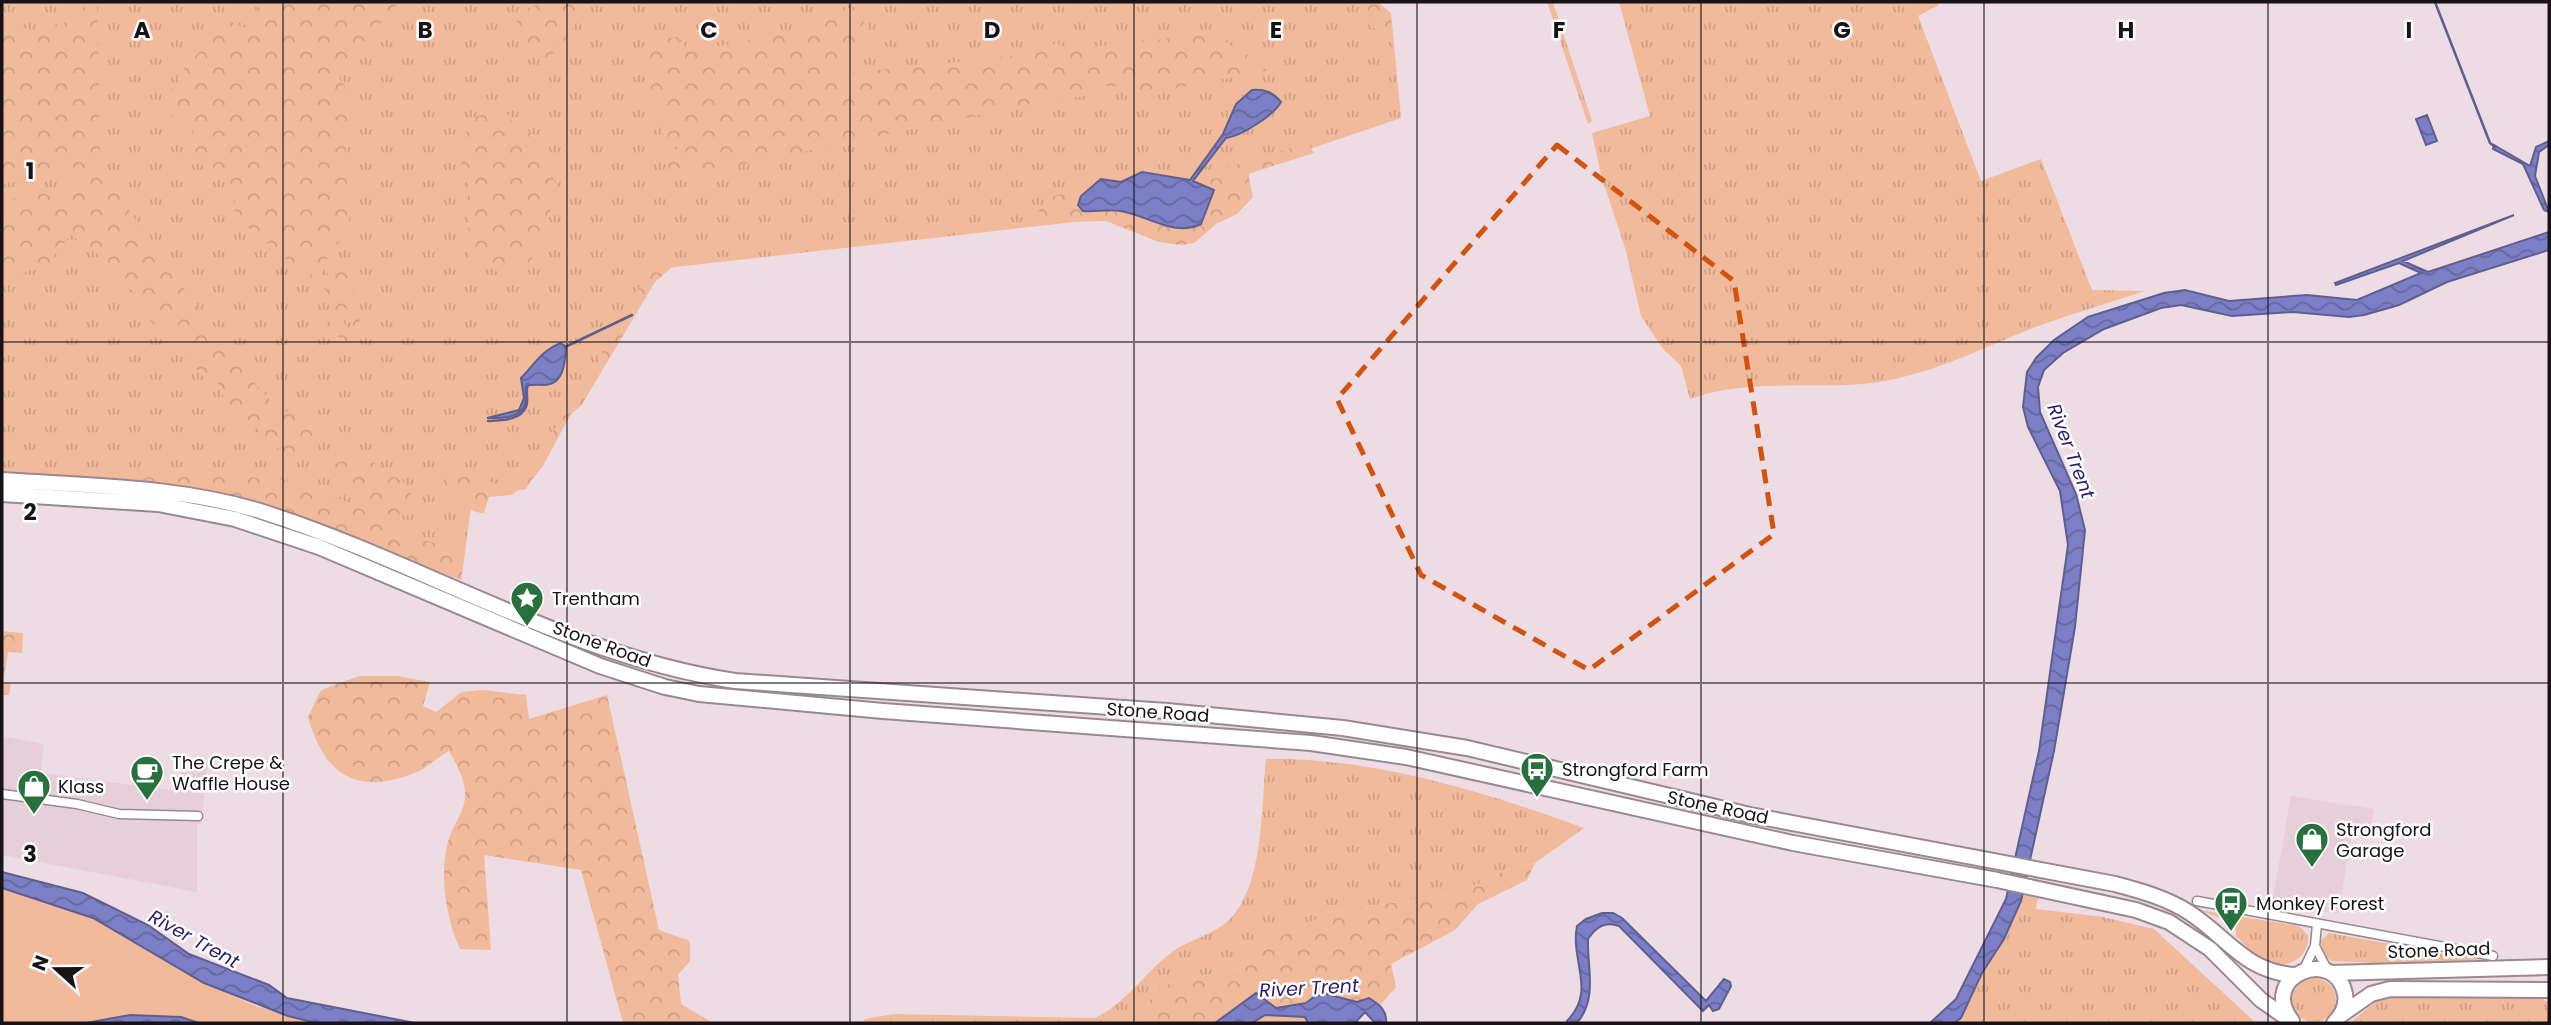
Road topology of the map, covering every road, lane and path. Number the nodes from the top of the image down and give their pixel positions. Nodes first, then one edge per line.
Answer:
1 (2, 480) edge
2 (2, 494) edge
3 (2, 794) edge
4 (198, 816) dead end
5 (2197, 901) dead end
6 (2317, 924) junction
7 (2315, 946) junction
8 (2493, 956) dead end
9 (2549, 967) edge
10 (2330, 972) junction
11 (2299, 973) junction
12 (2549, 990) edge
13 (2338, 1019) edge
14 (2293, 1022) edge

1 - 11 highway, Stone Road
2 - 14 highway, Stone Road
3 - 4 street
5 - 6 street, Stone Road
6 - 7 street
6 - 8 street, Stone Road
7 - 10 street
7 - 11 street
9 - 10 highway, Stone Road
10 - 11 highway, Stone Road
10 - 13 highway
11 - 14 highway
12 - 13 highway

